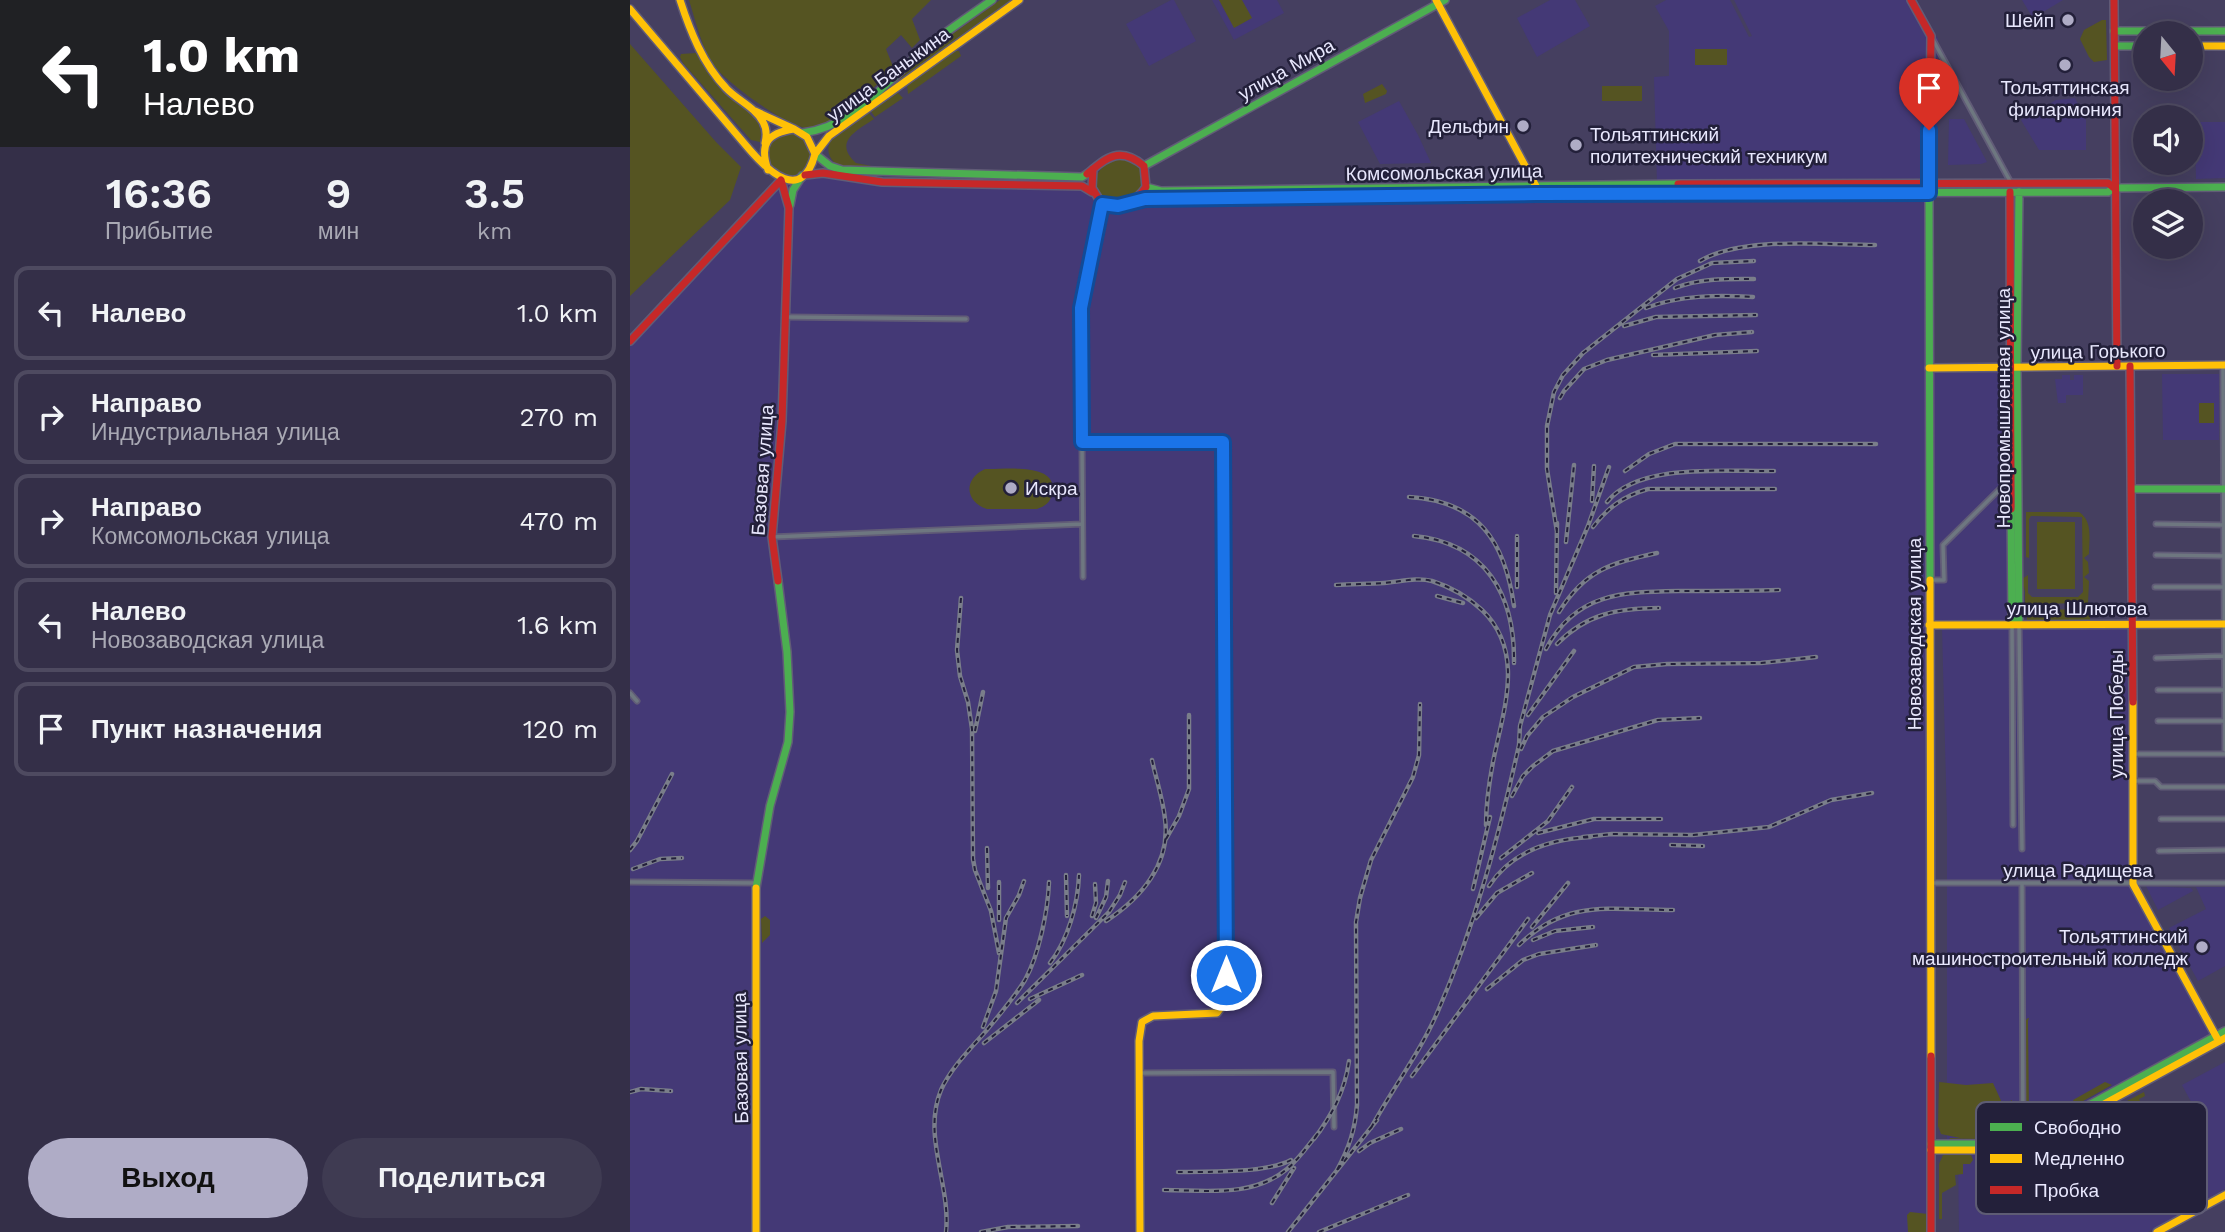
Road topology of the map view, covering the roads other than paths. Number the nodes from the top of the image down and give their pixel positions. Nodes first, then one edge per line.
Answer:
1 (680, 0) edge
2 (992, 0) edge
3 (1019, 0) edge
4 (1911, 0) edge
5 (2114, 0) edge
6 (1439, 1) edge
7 (630, 9) edge
8 (2114, 31) junction
9 (2225, 31) edge
10 (1931, 36) junction
11 (2115, 46) junction
12 (2133, 46) edge
13 (2203, 46) edge
14 (2225, 46) edge
15 (1948, 68) junction
16 (1929, 73) junction
17 (887, 84) junction
18 (892, 91) junction
19 (752, 110) junction
20 (794, 129) junction
21 (802, 133) junction
22 (740, 135) junction
23 (765, 143) junction
24 (815, 154) junction
25 (1144, 166) junction
26 (1093, 169) junction
27 (768, 170) junction
28 (853, 170) junction
29 (803, 175) junction
30 (852, 179) junction
31 (781, 180) junction
32 (1744, 184) junction
33 (1146, 187) junction
34 (2225, 187) edge
35 (2010, 188) junction
36 (2114, 188) junction
37 (1814, 189) junction
38 (1929, 189) junction
39 (1537, 190) junction
40 (1093, 192) junction
41 (2019, 192) junction
42 (1291, 194) junction
43 (1744, 194) junction
44 (1132, 201) junction
45 (1102, 204) junction
46 (789, 208) junction
47 (785, 317) junction
48 (966, 320) dead end
49 (630, 341) edge
50 (2224, 365) edge
51 (2117, 366) junction
52 (2130, 366) junction
53 (2014, 367) junction
54 (1928, 368) junction
55 (1082, 442) junction
56 (2011, 478) junction
57 (2132, 489) junction
58 (2225, 489) edge
59 (1082, 524) junction
60 (2156, 524) dead end
61 (2224, 525) edge
62 (772, 537) junction
63 (2156, 555) dead end
64 (2225, 556) edge
65 (1083, 577) dead end
66 (1930, 580) junction
67 (2155, 587) dead end
68 (2225, 587) edge
69 (2132, 624) junction
70 (2225, 624) edge
71 (1929, 625) junction
72 (2016, 625) junction
73 (2224, 656) edge
74 (2156, 658) dead end
75 (2158, 690) dead end
76 (2225, 690) edge
77 (630, 693) edge
78 (637, 701) dead end
79 (2158, 721) dead end
80 (2225, 721) edge
81 (2225, 752) edge
82 (2132, 754) junction
83 (2133, 781) junction
84 (2225, 787) edge
85 (2161, 819) dead end
86 (2225, 819) edge
87 (2013, 825) dead end
88 (2022, 849) dead end
89 (2225, 850) edge
90 (2159, 851) dead end
91 (630, 882) edge
92 (756, 883) junction
93 (1930, 883) junction
94 (2225, 883) edge
95 (2022, 884) junction
96 (2133, 884) junction
97 (2225, 1031) edge
98 (2220, 1038) edge
99 (1140, 1073) junction
100 (2104, 1101) edge
101 (2024, 1102) edge
102 (1334, 1127) dead end
103 (1976, 1146) edge
104 (1931, 1147) junction
105 (1950, 1147) junction
106 (1976, 1148) edge
107 (2225, 1195) edge
108 (2207, 1205) edge
109 (2190, 1214) edge
110 (756, 1232) edge
111 (1140, 1232) edge
112 (1931, 1232) edge
113 (2157, 1232) edge

1 - 19 main road
2 - 17 main road, улица Баныкина
3 - 18 main road, улица Баныкина
4 - 10 main road
5 - 8 main road
6 - 25 main road, улица Мира
6 - 39 main road
7 - 22 main road
8 - 9 main road
8 - 11 main road
10 - 15 street, Новопромышленная улица
10 - 16 main road, Новозаводская улица
11 - 12 main road
11 - 36 main road
13 - 14 main road
15 - 16 street
15 - 35 street, Новопромышленная улица
16 - 38 main road, Новозаводская улица
17 - 18 main road
17 - 21 main road, улица Баныкина
18 - 24 main road, улица Баныкина
19 - 20 main road
19 - 23 main road
20 - 21 main road
20 - 23 main road
21 - 24 main road
22 - 23 main road
22 - 27 main road
23 - 27 main road
24 - 28 main road
24 - 29 main road
25 - 26 main road
25 - 33 main road
26 - 28 main road
26 - 40 main road
27 - 31 main road
28 - 30 main road
29 - 30 main road
29 - 31 main road
29 - 46 main road
30 - 40 main road
31 - 46 main road, Базовая улица
31 - 49 main road
32 - 37 main road, Комсомольская улица
32 - 39 main road, Комсомольская улица
32 - 43 main road
33 - 42 main road, Комсомольская улица
33 - 44 main road
34 - 36 main road, Комсомольская улица
35 - 36 main road, Комсомольская улица
35 - 38 main road, Комсомольская улица
35 - 41 main road, Комсомольская улица
35 - 53 main road, Новопромышленная улица
36 - 41 main road, Комсомольская улица
36 - 51 main road
37 - 38 main road, Комсомольская улица
37 - 43 main road, Комсомольская улица
38 - 54 main road, Новозаводская улица
39 - 42 main road, Комсомольская улица
39 - 43 main road, Комсомольская улица
40 - 45 main road
41 - 53 main road, Новопромышленная улица
42 - 44 main road, Комсомольская улица
44 - 45 main road
45 - 55 main road
46 - 47 main road, Базовая улица
47 - 48 street
47 - 62 main road, Базовая улица
50 - 52 main road, улица Горького
50 - 58 street
51 - 52 main road, улица Горького
51 - 53 main road, улица Горького
52 - 57 main road, улица Победы
53 - 54 main road, улица Горького
53 - 56 main road, Новопромышленная улица
53 - 72 main road, Новопромышленная улица
54 - 66 main road, Новозаводская улица
55 - 59 street
55 - 99 main road
56 - 66 street
56 - 72 main road, Новопромышленная улица
57 - 58 main road
57 - 69 main road, улица Победы
58 - 61 street
59 - 62 street
59 - 65 street
60 - 61 street
61 - 64 street
62 - 92 main road, Базовая улица
63 - 64 street
64 - 68 street
66 - 71 main road, Новозаводская улица
67 - 68 street
68 - 70 street
69 - 70 main road, улица Шлютова
69 - 72 main road, улица Шлютова
69 - 82 main road, улица Победы
70 - 73 street
71 - 72 main road, улица Шлютова
71 - 93 main road, Новозаводская улица
72 - 87 street
72 - 88 street
73 - 74 street
73 - 76 street
75 - 76 street
76 - 80 street
77 - 78 street
79 - 80 street
80 - 81 street
81 - 82 street
82 - 83 main road, улица Победы
83 - 84 street
83 - 96 main road, улица Победы
85 - 86 street
89 - 90 street
91 - 92 street
92 - 110 main road, Базовая улица
93 - 95 street, улица Радищева
93 - 104 main road, Новозаводская улица
94 - 96 street, улица Радищева
95 - 96 street, улица Радищева
95 - 101 street
96 - 98 main road, улица Победы
97 - 98 main road
98 - 100 main road
99 - 102 street
99 - 111 main road
103 - 105 main road
104 - 105 main road
104 - 112 main road, Новозаводская улица
105 - 106 main road
107 - 108 main road
109 - 113 main road

